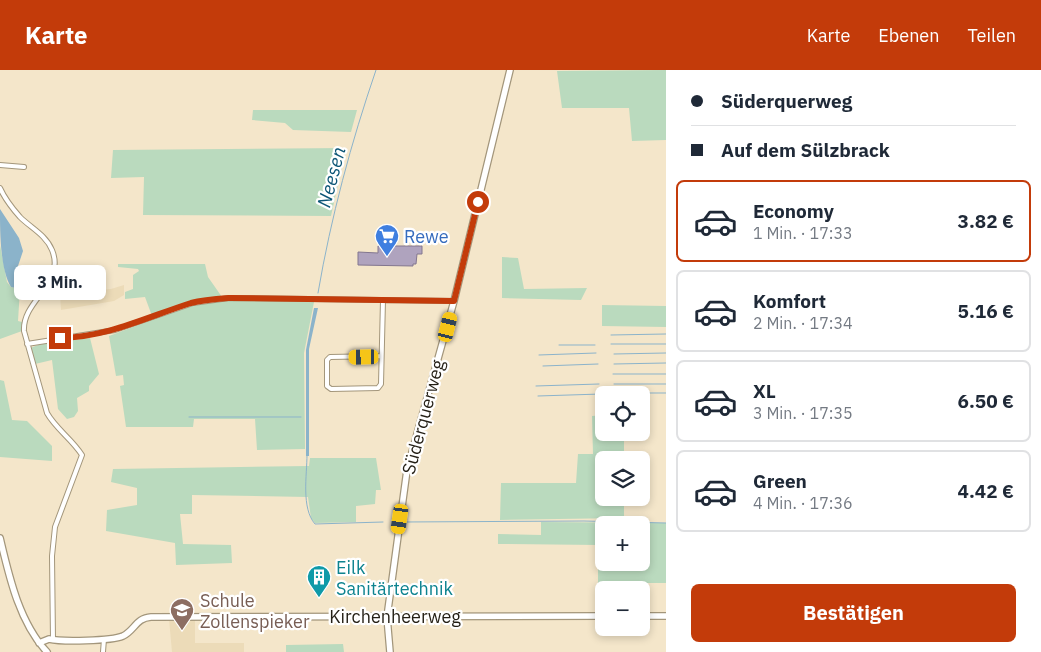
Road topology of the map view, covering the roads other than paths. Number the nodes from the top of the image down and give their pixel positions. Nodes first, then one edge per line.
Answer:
1 (510, 70) edge
2 (0, 165) edge
3 (24, 167) dead end
4 (0, 188) edge
5 (383, 300) junction
6 (454, 301) junction
7 (27, 344) junction
8 (381, 356) junction
9 (0, 538) edge
10 (386, 616) junction
11 (595, 616) edge
12 (650, 616) edge
13 (666, 616) edge
14 (104, 638) junction
15 (53, 640) junction
16 (40, 645) junction
17 (47, 652) edge
18 (103, 652) edge
19 (390, 652) edge

1 - 6 street, Süderquerweg
2 - 3 street
4 - 7 street
5 - 6 street
5 - 7 street
5 - 8 street
6 - 10 street, Süderquerweg
7 - 15 street
8 - 8 street
9 - 16 street
10 - 11 street, Kirchenheerweg
10 - 14 street, Kirchenheerweg
10 - 19 street, Süderquerweg
12 - 13 street
14 - 15 street, Kirchenheerweg
14 - 18 street
15 - 16 street
16 - 17 street

